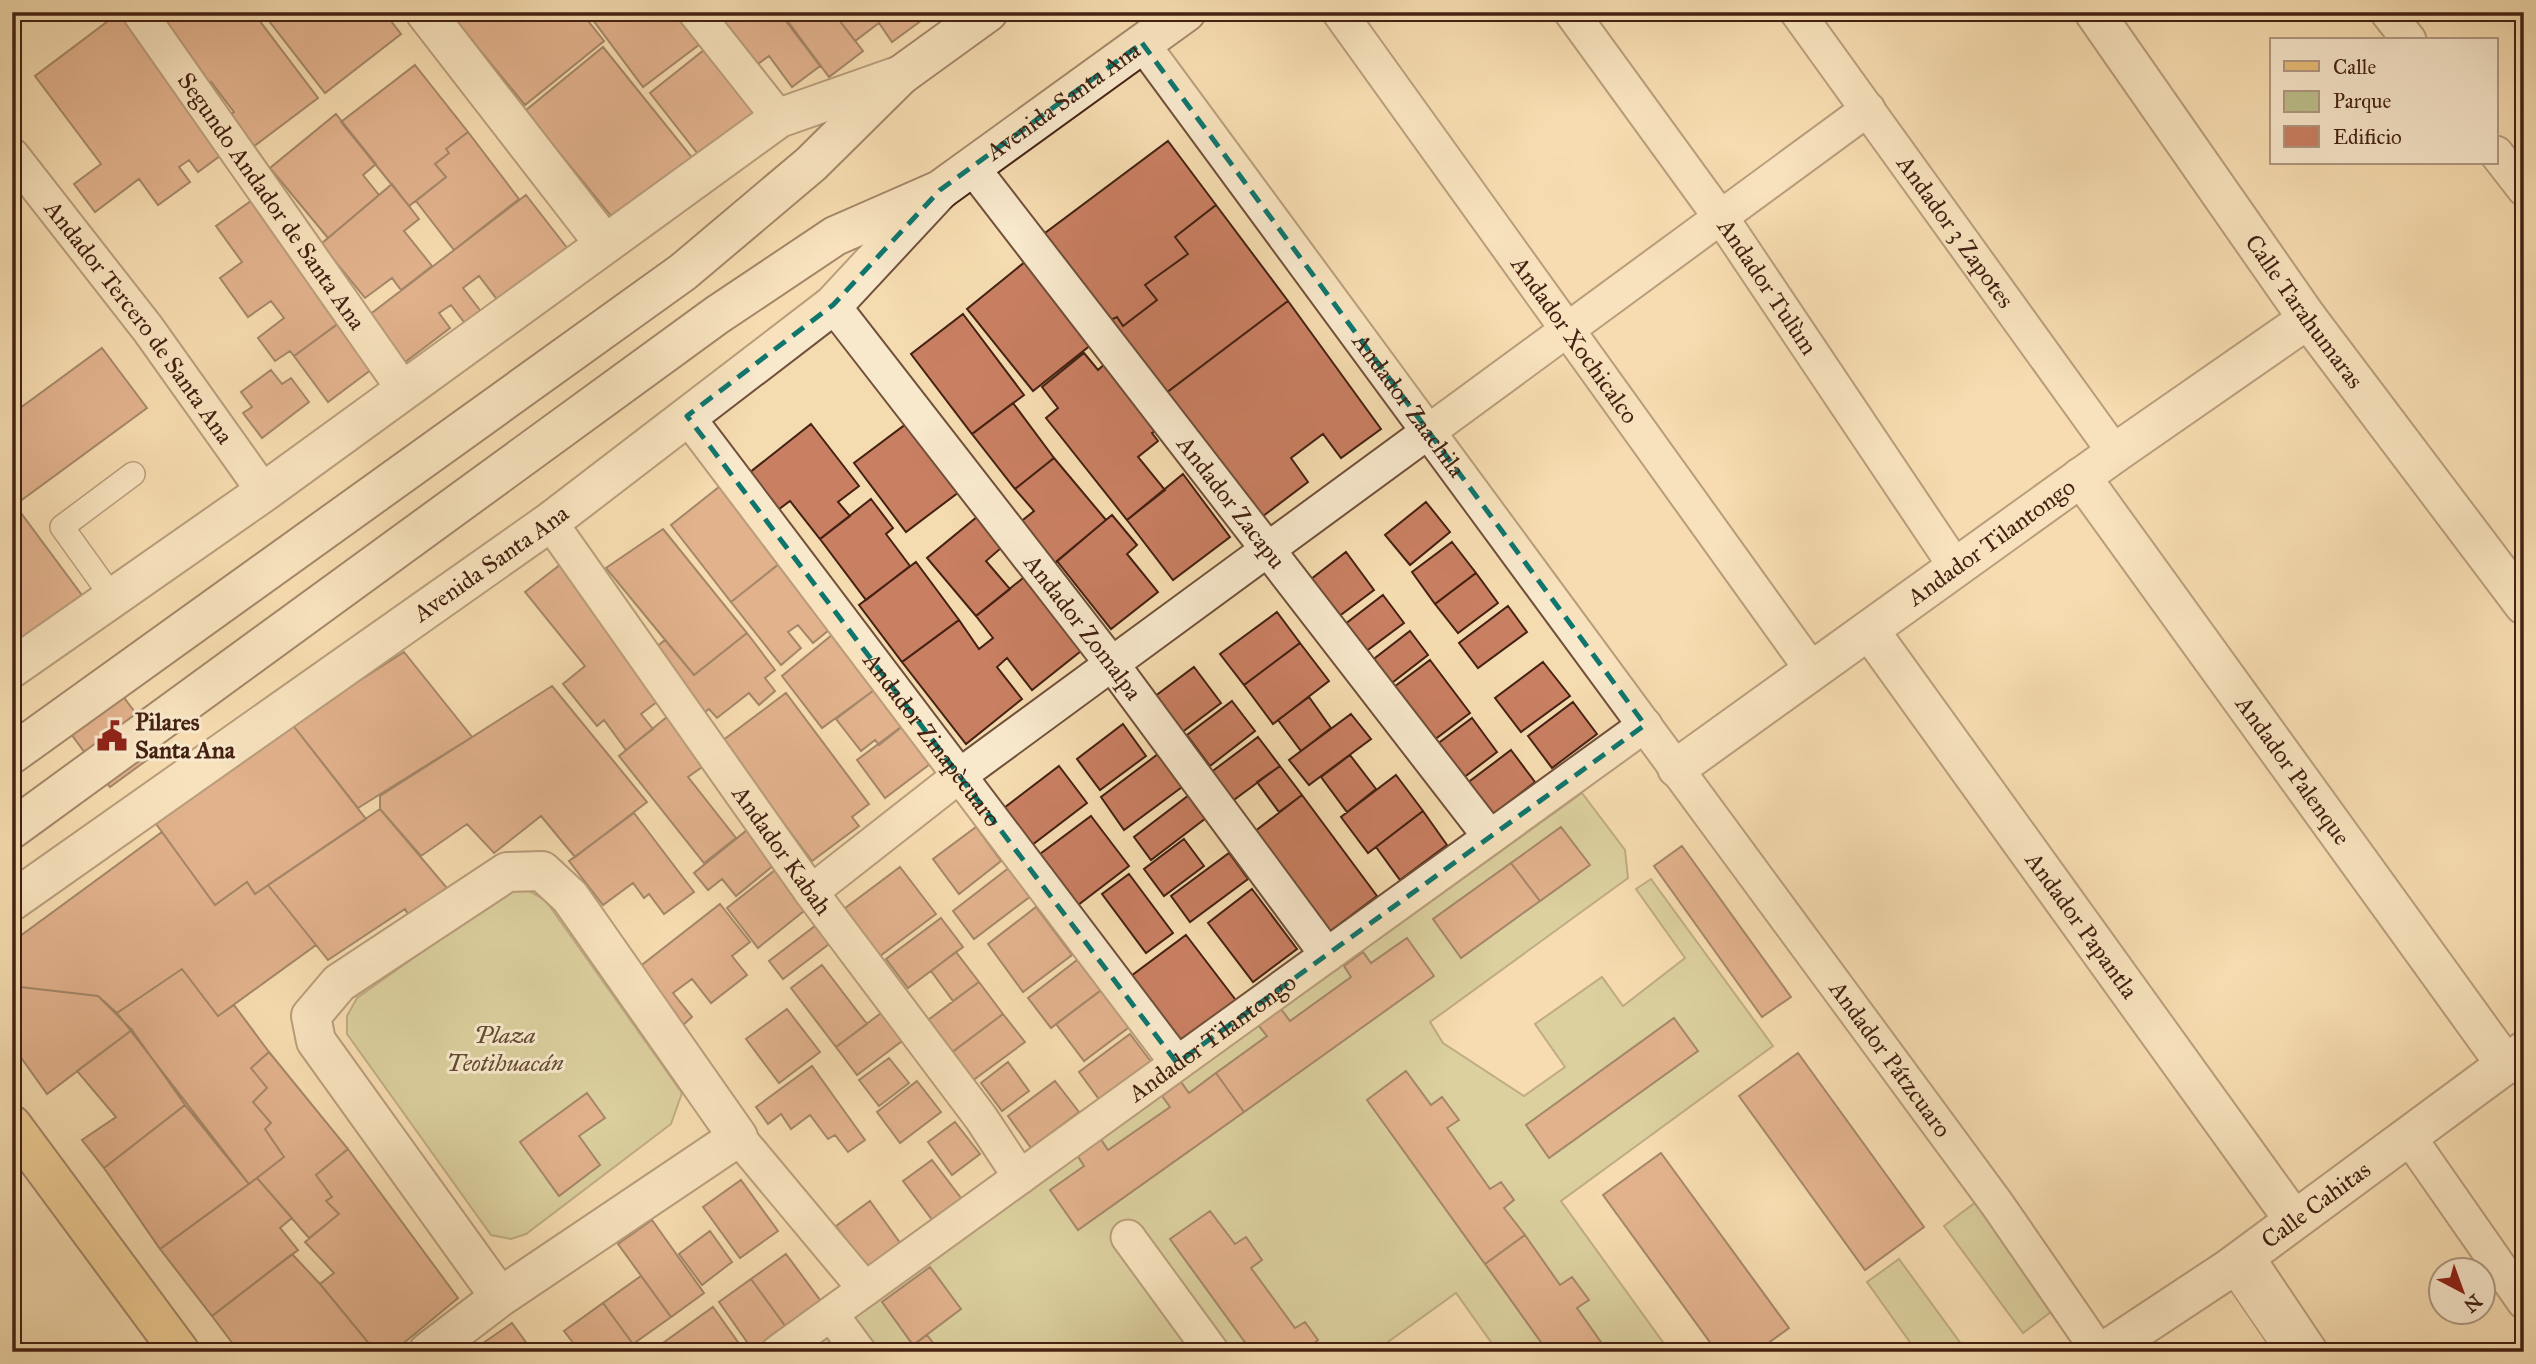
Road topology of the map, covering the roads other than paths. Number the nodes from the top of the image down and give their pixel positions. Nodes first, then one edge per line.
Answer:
1 (139, 12) edge
2 (425, 12) edge
3 (695, 12) edge
4 (988, 12) edge
5 (1186, 12) edge
6 (1339, 12) edge
7 (1571, 12) edge
8 (1797, 12) edge
9 (2388, 12) edge
10 (2103, 16) edge
11 (2408, 38) edge
12 (1142, 43) junction
13 (901, 75) junction
14 (1868, 109) junction
15 (779, 118) junction
16 (12, 155) edge
17 (2498, 156) edge
18 (972, 167) junction
19 (2524, 189) edge
20 (940, 190) junction
21 (1720, 217) junction
22 (604, 243) junction
23 (833, 305) junction
24 (2308, 319) junction
25 (1568, 329) junction
26 (404, 390) junction
27 (687, 416) junction
28 (1429, 431) junction
29 (2115, 453) junction
30 (133, 474) dead end
31 (2081, 477) junction
32 (264, 492) junction
33 (550, 522) junction
34 (1268, 549) junction
35 (1955, 566) junction
36 (113, 598) junction
37 (2524, 605) edge
38 (1870, 631) junction
39 (1112, 664) junction
40 (12, 668) edge
41 (1812, 670) junction
42 (1645, 725) junction
43 (12, 754) edge
44 (1677, 768) junction
45 (959, 776) junction
46 (12, 829) edge
47 (1490, 837) junction
48 (87, 847) junction
49 (12, 867) edge
50 (811, 891) junction
51 (12, 901) edge
52 (1327, 955) junction
53 (2515, 1058) edge
54 (1177, 1063) junction
55 (12, 1125) edge
56 (738, 1137) junction
57 (2409, 1137) junction
58 (1020, 1177) junction
59 (2294, 1220) junction
60 (1128, 1237) dead end
61 (2238, 1261) junction
62 (865, 1289) junction
63 (500, 1297) junction
64 (2524, 1302) edge
65 (831, 1314) junction
66 (180, 1352) edge
67 (428, 1352) edge
68 (778, 1352) edge
69 (859, 1352) edge
70 (1212, 1352) edge
71 (2101, 1352) edge
72 (2281, 1352) edge
73 (2311, 1352) edge

1 - 26 street, Segundo Andador de Santa Ana
2 - 22 street
3 - 15 street
4 - 13 street
5 - 12 street, Avenida Santa Ana
6 - 25 street, Andador Xochicalco
7 - 21 street, Andador Tulùm
8 - 14 street, Andador 3 Zapotes
9 - 11 street
10 - 24 street, Calle Tarahumaras
12 - 18 street, Avenida Santa Ana
12 - 28 street, Andador Zaachila
13 - 15 street
13 - 43 street
14 - 21 street
14 - 29 street, Andador 3 Zapotes
15 - 22 street
16 - 32 street, Andador Tercero de Santa Ana
17 - 19 street
18 - 20 street, Avenida Santa Ana
18 - 34 street, Andador Zacapu
20 - 23 street, Avenida Santa Ana
20 - 46 street, Avenida Santa Ana
21 - 25 street
21 - 35 street, Andador Tulùm
22 - 26 street
23 - 27 street, Avenida Santa Ana
23 - 39 street, Andador Zomalpa
24 - 29 street, Andador Tilantongo
24 - 37 street, Calle Tarahumaras
25 - 28 street
25 - 41 street, Andador Xochicalco
26 - 32 street
27 - 33 street, Avenida Santa Ana
27 - 45 street, Andador Zinapècuaro
28 - 34 street
28 - 42 street, Andador Zaachila
29 - 31 street, Andador Tilantongo
30 - 36 lane
31 - 35 street, Andador Tilantongo
31 - 53 street, Andador Palenque
32 - 36 street
33 - 48 street, Avenida Santa Ana
33 - 50 street, Andador Kabah
34 - 39 street
34 - 47 street, Andador Zacapu
35 - 38 street, Andador Tilantongo
36 - 40 street
38 - 41 street, Andador Tilantongo
38 - 59 street, Andador Papantla
39 - 45 street
39 - 52 street, Andador Zomalpa
41 - 44 street, Andador Tilantongo
42 - 44 street, Andador Zaachila
42 - 47 street, Andador Tilantongo
44 - 71 street, Andador Pátzcuaro
45 - 50 street
45 - 54 street, Andador Zinapècuaro
47 - 52 street, Andador Tilantongo
48 - 49 street
48 - 51 street, Avenida Santa Ana
50 - 58 street, Andador Kabah
52 - 54 street, Andador Tilantongo
53 - 57 street, Calle Cahitas
54 - 58 street, Andador Tilantongo
55 - 66 main road
56 - 62 street
56 - 63 street
56 - 63 street
57 - 59 street, Calle Cahitas
57 - 64 street
58 - 62 street, Andador Tilantongo
59 - 61 street, Calle Cahitas
60 - 70 street
61 - 71 street, Calle Cahitas
61 - 72 lane
61 - 73 street
62 - 65 street, Andador Tilantongo
63 - 67 street
65 - 68 street, Andador Tilantongo
65 - 69 street

